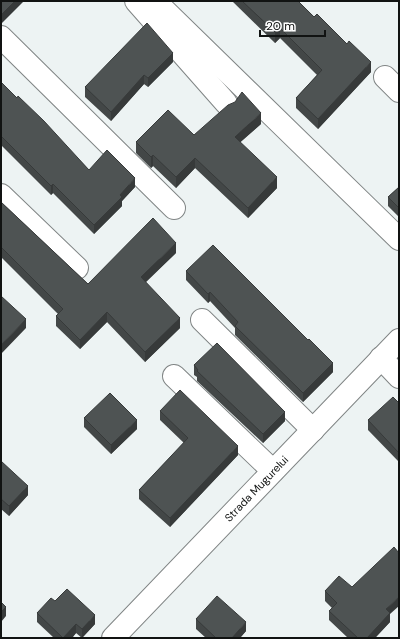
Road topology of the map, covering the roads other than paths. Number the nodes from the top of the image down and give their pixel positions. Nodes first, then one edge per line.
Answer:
1 (136, 1) edge
2 (154, 1) edge
3 (1, 37) edge
4 (226, 104) dead end
5 (1, 195) edge
6 (174, 208) dead end
7 (399, 239) edge
8 (77, 268) dead end
9 (202, 320) dead end
10 (399, 340) edge
11 (381, 358) junction
12 (174, 376) dead end
13 (399, 377) edge
14 (313, 430) junction
15 (273, 471) junction
16 (113, 638) edge

1 - 4 street
2 - 7 street
3 - 6 street
5 - 8 street
9 - 14 street
10 - 11 street, Strada Mugurelui
11 - 13 street
11 - 14 street, Strada Mugurelui
12 - 15 street
14 - 15 street, Strada Mugurelui
15 - 16 street, Strada Mugurelui

